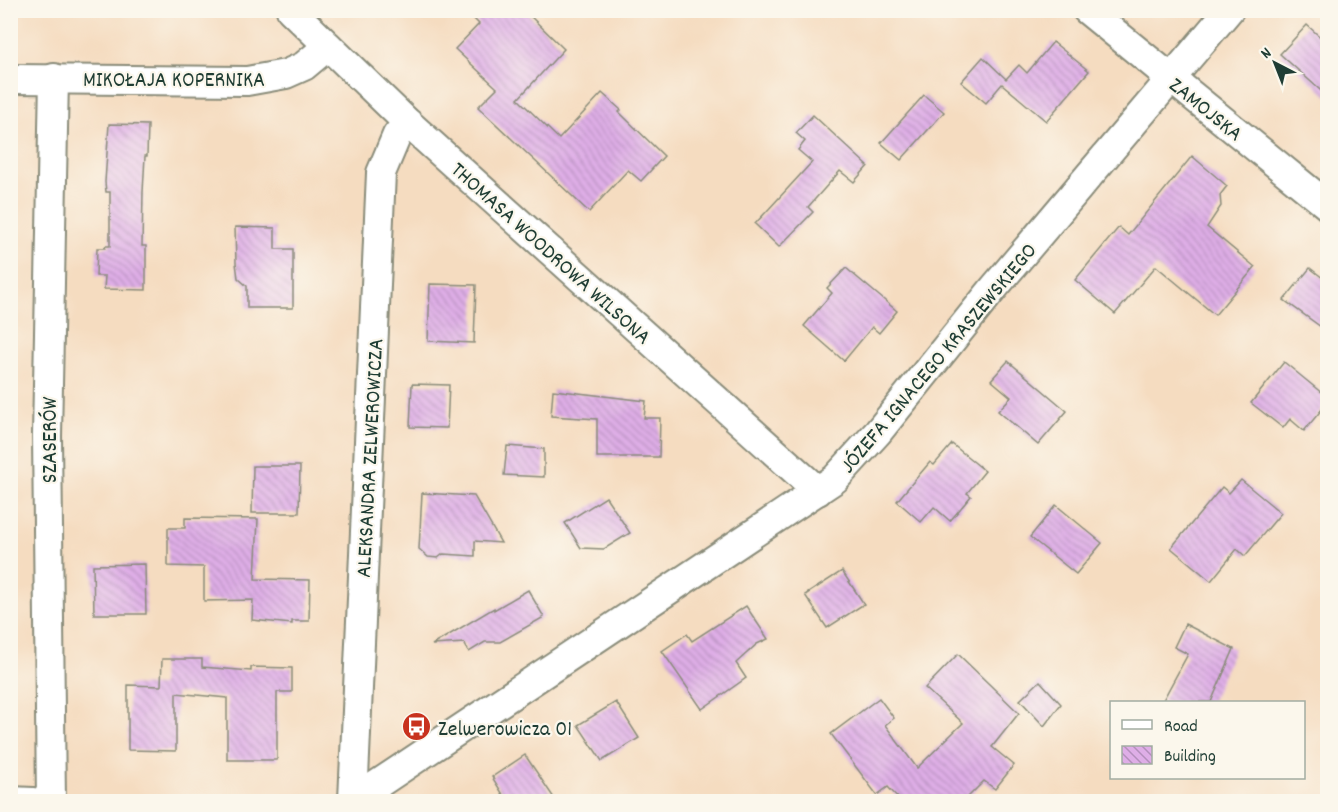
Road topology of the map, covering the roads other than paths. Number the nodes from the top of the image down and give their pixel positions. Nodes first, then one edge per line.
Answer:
1 (291, 10) edge
2 (1087, 10) edge
3 (1229, 10) edge
4 (328, 46) junction
5 (10, 78) edge
6 (54, 78) junction
7 (1170, 79) junction
8 (408, 123) junction
9 (1328, 206) edge
10 (818, 490) junction
11 (10, 801) edge
12 (33, 801) edge
13 (51, 801) edge
14 (352, 801) edge

1 - 4 street, THOMASA WOODROWA WILSONA
2 - 7 street, ZAMOJSKA
3 - 7 street, JÓZEFA IGNACEGO KRASZEWSKIEGO
4 - 6 street, MIKOŁAJA KOPERNIKA
4 - 8 street, THOMASA WOODROWA WILSONA
5 - 6 street, MIKOŁAJA KOPERNIKA
6 - 13 street, SZASERÓW
7 - 9 street, ZAMOJSKA
7 - 10 street, JÓZEFA IGNACEGO KRASZEWSKIEGO
8 - 10 street, THOMASA WOODROWA WILSONA
8 - 14 street, ALEKSANDRA ZELWEROWICZA
10 - 14 street, JÓZEFA IGNACEGO KRASZEWSKIEGO
11 - 12 street

